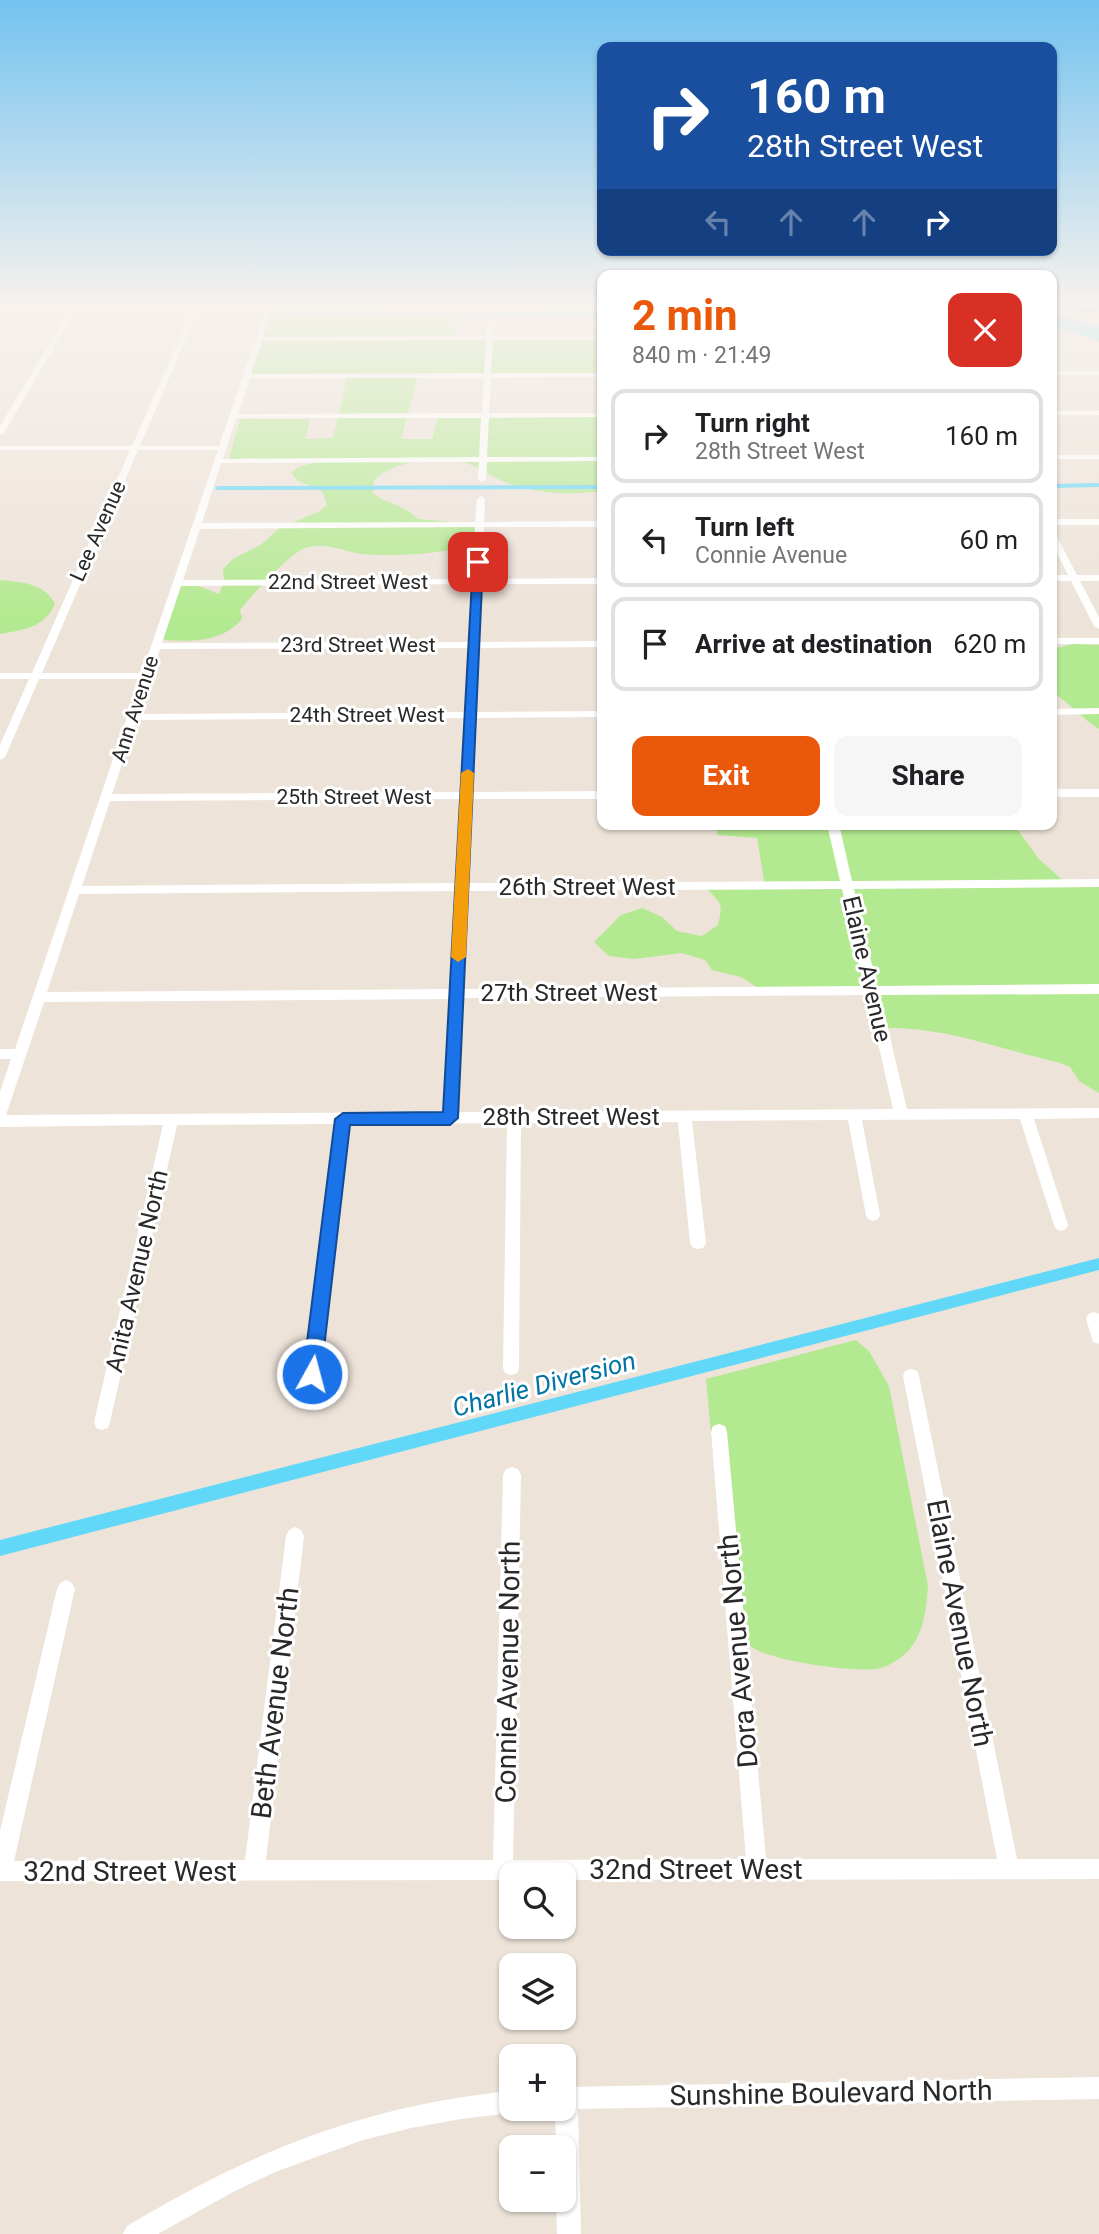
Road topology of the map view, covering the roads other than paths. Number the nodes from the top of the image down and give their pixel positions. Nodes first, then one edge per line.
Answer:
1 (13, 410) edge
2 (151, 410) edge
3 (235, 410) edge
4 (485, 410) edge
5 (1057, 413) edge
6 (1099, 413) edge
7 (485, 415) junction
8 (597, 415) edge
9 (233, 416) junction
10 (0, 433) edge
11 (0, 448) edge
12 (135, 448) junction
13 (222, 448) junction
14 (1057, 457) edge
15 (1099, 457) edge
16 (483, 460) junction
17 (597, 460) edge
18 (218, 461) junction
19 (482, 479) dead end
20 (481, 499) dead end
21 (1057, 522) edge
22 (1099, 522) edge
23 (597, 524) edge
24 (480, 525) junction
25 (196, 526) junction
26 (1057, 545) edge
27 (1057, 578) edge
28 (1074, 578) junction
29 (1099, 578) edge
30 (597, 580) edge
31 (477, 581) junction
32 (177, 583) junction
33 (1099, 626) edge
34 (1057, 641) edge
35 (1099, 641) edge
36 (597, 643) edge
37 (474, 644) junction
38 (156, 646) junction
39 (0, 676) edge
40 (35, 676) junction
41 (146, 676) junction
42 (1099, 711) edge
43 (1057, 712) edge
44 (597, 714) edge
45 (471, 715) junction
46 (132, 717) junction
47 (0, 757) edge
48 (1057, 793) edge
49 (1099, 793) edge
50 (597, 795) edge
51 (466, 796) junction
52 (106, 798) junction
53 (834, 830) edge
54 (1099, 883) edge
55 (847, 885) junction
56 (462, 887) junction
57 (75, 890) junction
58 (1099, 989) edge
59 (872, 991) junction
60 (457, 994) junction
61 (39, 997) junction
62 (0, 1054) edge
63 (20, 1054) junction
64 (0, 1113) edge
65 (1025, 1113) junction
66 (1099, 1113) edge
67 (854, 1115) junction
68 (901, 1115) junction
69 (684, 1116) junction
70 (450, 1118) junction
71 (514, 1118) junction
72 (343, 1119) junction
73 (171, 1120) junction
74 (0, 1122) edge
75 (873, 1214) dead end
76 (1061, 1225) dead end
77 (698, 1243) dead end
78 (1094, 1319) dead end
79 (1099, 1337) edge
80 (511, 1368) dead end
81 (312, 1374) dead end
82 (911, 1376) dead end
83 (102, 1422) dead end
84 (719, 1432) dead end
85 (512, 1475) dead end
86 (295, 1536) dead end
87 (66, 1589) dead end
88 (503, 1862) edge
89 (757, 1869) junction
90 (1009, 1869) junction
91 (1099, 1869) edge
92 (499, 1870) edge
93 (576, 1870) edge
94 (1, 1871) edge
95 (254, 1871) junction
96 (1099, 2088) edge
97 (576, 2098) edge
98 (499, 2104) edge
99 (566, 2121) edge
100 (135, 2234) edge
101 (569, 2234) edge

1 - 10 street
2 - 12 street, Lee Avenue
3 - 9 street, Ann Avenue
4 - 7 street
5 - 6 street
7 - 8 street
7 - 9 street
7 - 16 street
9 - 13 street, Ann Avenue
11 - 12 street
12 - 13 street
12 - 40 street, Lee Avenue
13 - 18 street, Ann Avenue
14 - 15 street
16 - 17 street
16 - 18 street
16 - 19 street
18 - 25 street, Ann Avenue
20 - 24 street
21 - 22 street
23 - 24 street
24 - 25 street
24 - 31 street
25 - 32 street, Ann Avenue
26 - 28 street
27 - 28 street
28 - 29 street
28 - 33 street
30 - 31 street, 22nd Street West
31 - 32 street, 22nd Street West
31 - 37 street
32 - 38 street, Ann Avenue
34 - 35 street
36 - 37 street, 23rd Street West
37 - 38 street, 23rd Street West
37 - 45 street
38 - 41 street, Ann Avenue
39 - 40 street
40 - 41 street
40 - 47 street, Lee Avenue
41 - 46 street, Ann Avenue
42 - 43 street
44 - 45 street, 24th Street West
45 - 46 street, 24th Street West
45 - 51 street
46 - 52 street, Ann Avenue
48 - 49 street
50 - 51 street, 25th Street West
51 - 52 street, 25th Street West
51 - 56 street
52 - 57 street, Ann Avenue
53 - 55 street, Elaine Avenue
54 - 55 street, 26th Street West
55 - 56 street, 26th Street West
55 - 59 street, Elaine Avenue
56 - 57 street, 26th Street West
56 - 60 street
57 - 61 street, Ann Avenue
58 - 59 street, 27th Street West
59 - 60 street, 27th Street West
59 - 68 street, Elaine Avenue
60 - 61 street, 27th Street West
60 - 70 street
61 - 63 street, Ann Avenue
62 - 63 street
63 - 64 street, Ann Avenue
65 - 66 street, 28th Street West
65 - 68 street, 28th Street West
65 - 76 street
67 - 68 street, 28th Street West
67 - 69 street, 28th Street West
67 - 75 street
69 - 71 street, 28th Street West
69 - 77 street
70 - 71 street, 28th Street West
70 - 72 street, 28th Street West
71 - 80 street
72 - 73 street, 28th Street West
72 - 81 street
73 - 74 street, 28th Street West
73 - 83 street, Anita Avenue North
78 - 79 street
82 - 90 street, Elaine Avenue North
84 - 89 street, Dora Avenue North
85 - 88 street, Connie Avenue North
86 - 95 street, Beth Avenue North
87 - 94 street
89 - 90 street, 32nd Street West
89 - 93 street, 32nd Street West
90 - 91 street, 32nd Street West
92 - 95 street, 32nd Street West
94 - 95 street, 32nd Street West
96 - 97 street, Sunshine Boulevard North
98 - 100 street
99 - 101 street

